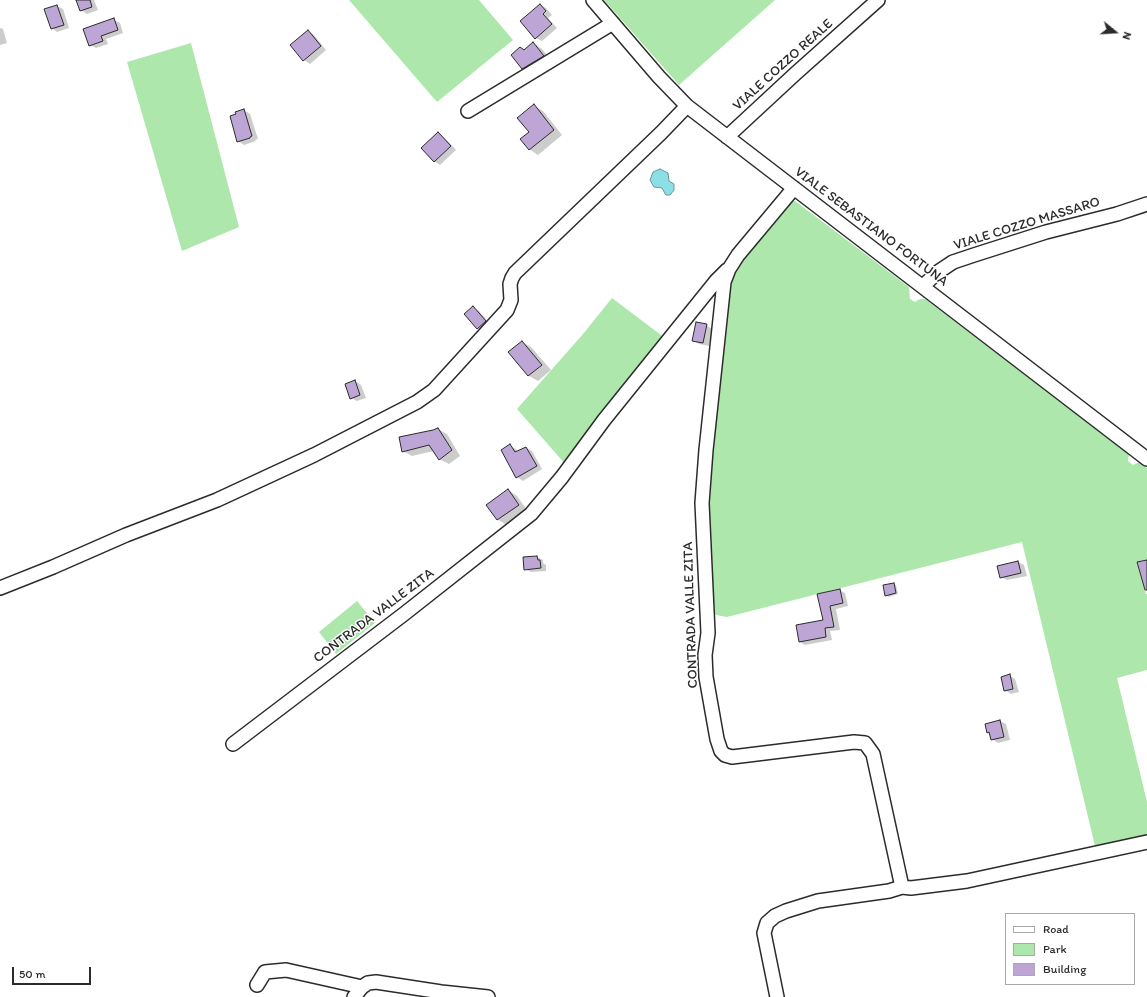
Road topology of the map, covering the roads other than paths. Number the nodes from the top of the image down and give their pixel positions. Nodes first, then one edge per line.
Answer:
1 (593, 0) edge
2 (878, 0) edge
3 (613, 23) junction
4 (687, 106) junction
5 (468, 111) dead end
6 (727, 137) junction
7 (794, 188) junction
8 (1147, 204) edge
9 (729, 269) junction
10 (923, 286) junction
11 (1147, 459) edge
12 (0, 588) edge
13 (233, 744) dead end
14 (1147, 842) edge
15 (902, 887) junction
16 (257, 986) dead end
17 (358, 992) edge
18 (488, 997) edge
19 (777, 997) edge

1 - 3 street, VIALE SEBASTIANO FORTUNA
2 - 6 street, VIALE COZZO REALE
3 - 4 street, VIALE SEBASTIANO FORTUNA
3 - 5 street
4 - 6 street, VIALE SEBASTIANO FORTUNA
4 - 12 street
6 - 7 street, VIALE SEBASTIANO FORTUNA
7 - 9 street, CONTRADA VALLE ZITA
7 - 10 street, VIALE SEBASTIANO FORTUNA
8 - 10 street, VIALE COZZO MASSARO
9 - 13 street, CONTRADA VALLE ZITA
9 - 15 street, CONTRADA VALLE ZITA
10 - 11 street, VIALE SEBASTIANO FORTUNA
14 - 15 street
15 - 19 street
16 - 17 street
17 - 18 street

